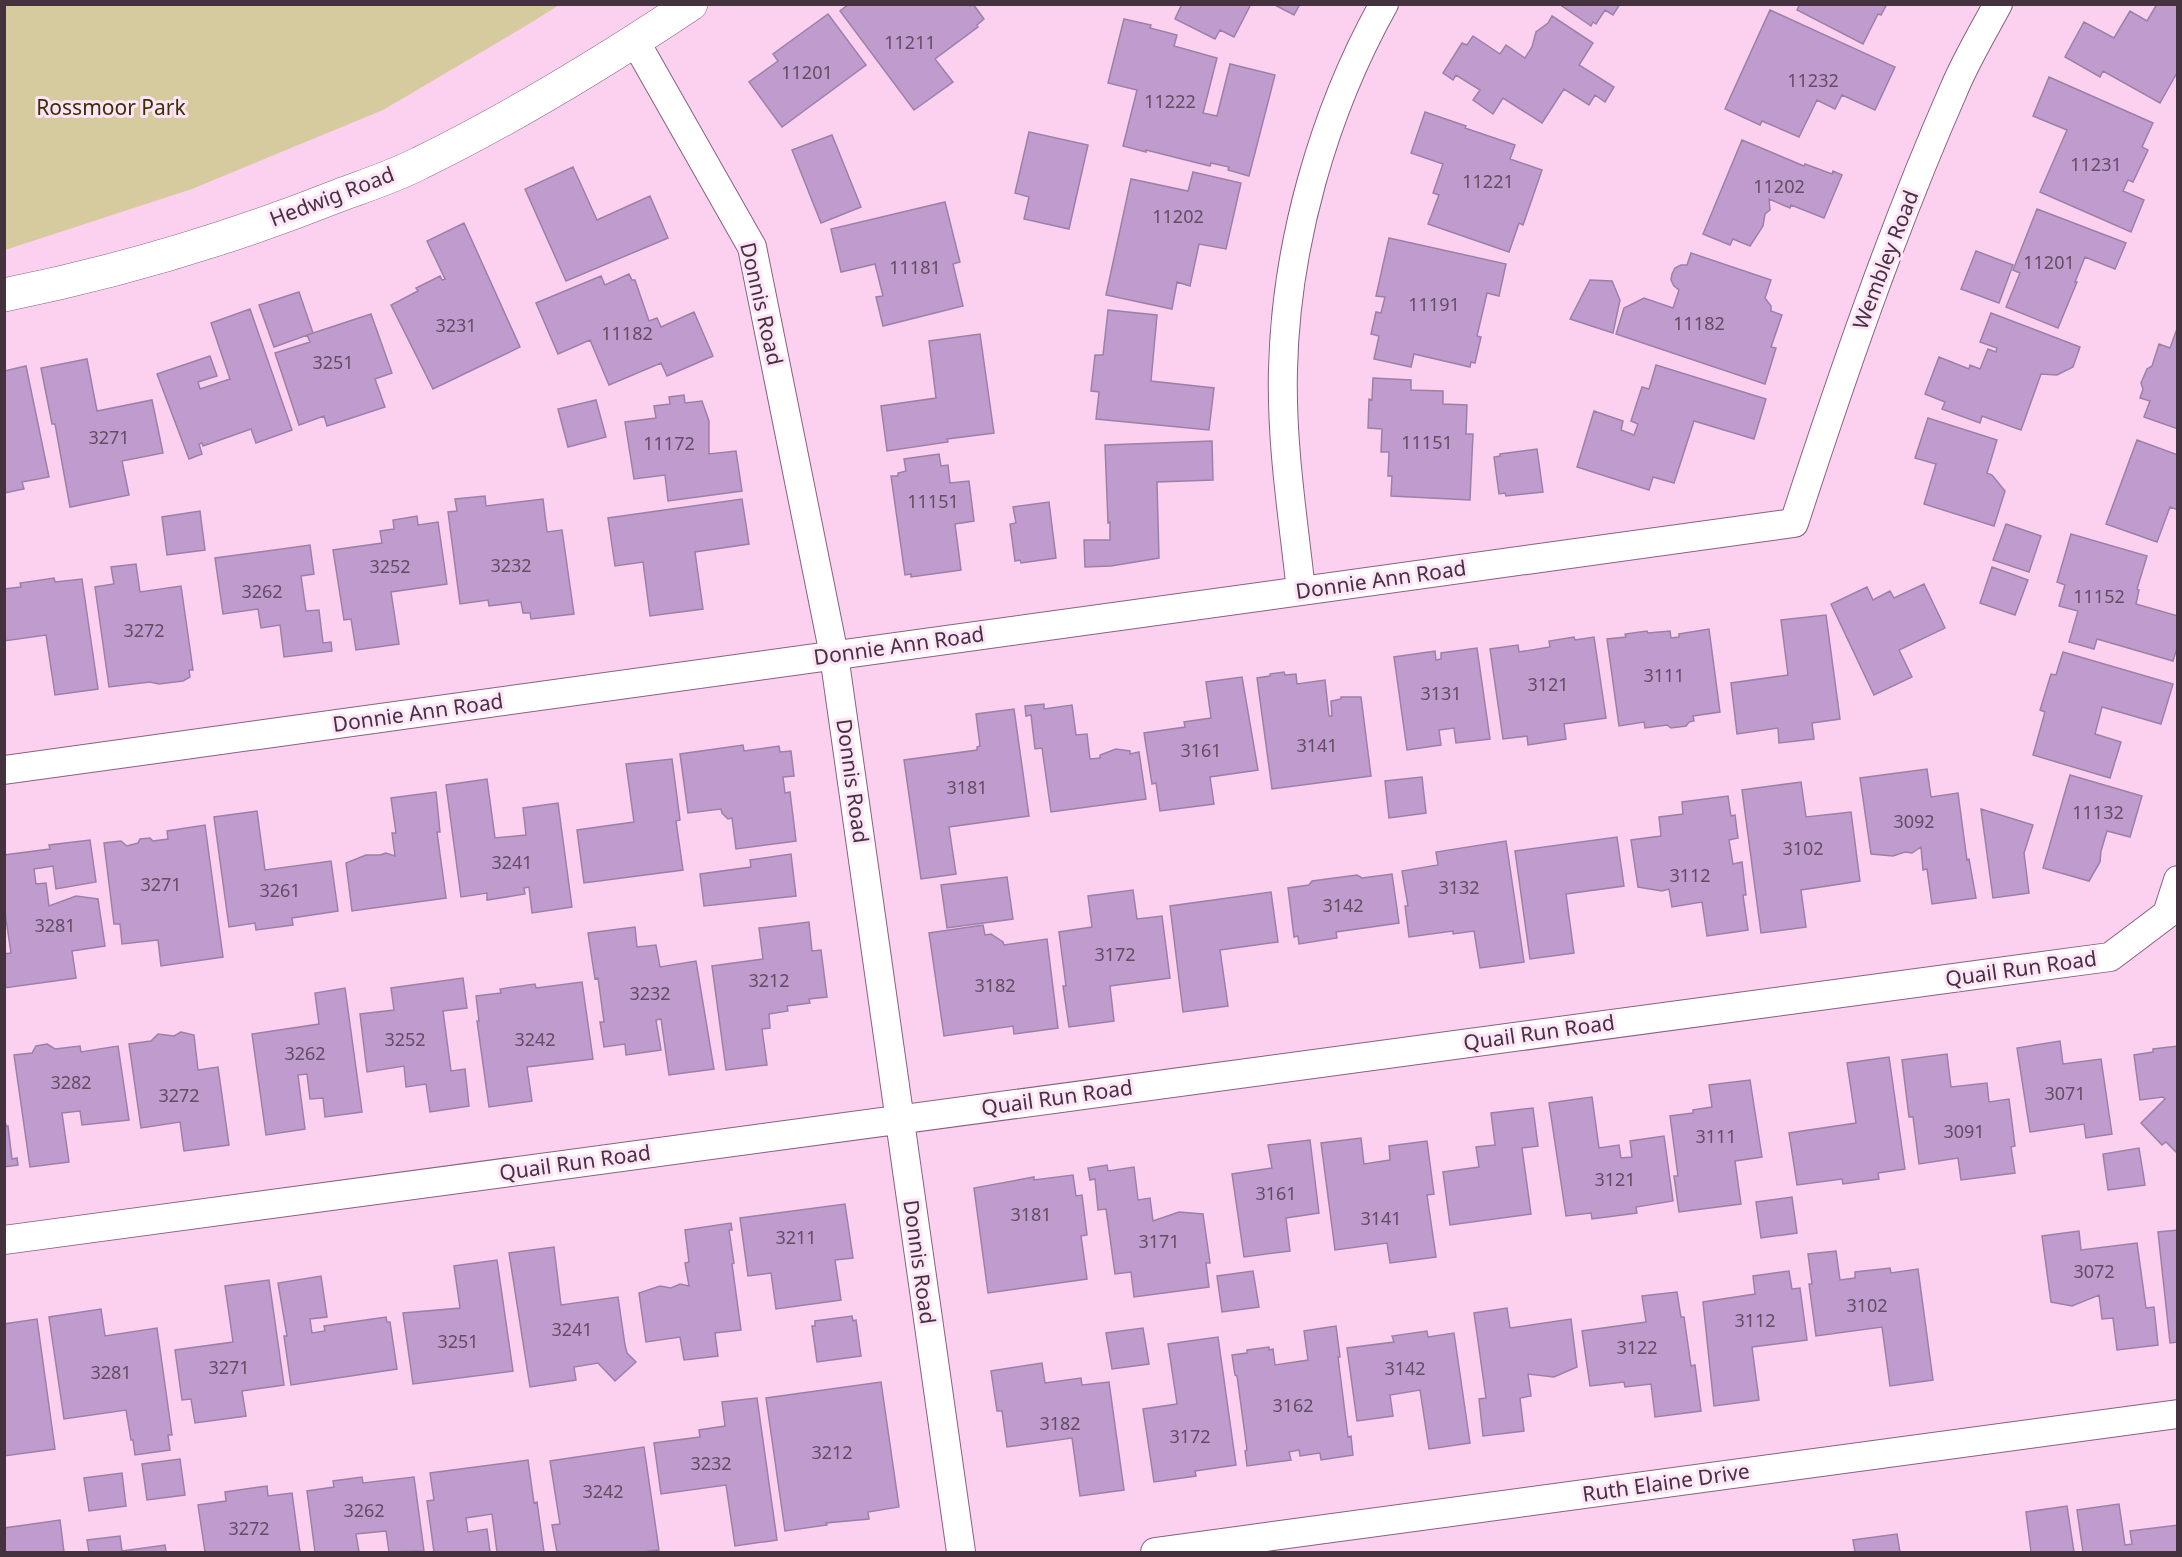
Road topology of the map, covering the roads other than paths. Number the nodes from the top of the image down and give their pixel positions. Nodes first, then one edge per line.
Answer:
1 (691, 4) edge
2 (1384, 4) edge
3 (1998, 4) edge
4 (635, 41) junction
5 (4, 295) edge
6 (1794, 523) joint
7 (1301, 591) junction
8 (834, 656) junction
9 (4, 770) edge
10 (2178, 880) edge
11 (899, 1119) junction
12 (4, 1240) edge
13 (2178, 1414) edge
14 (961, 1552) edge
15 (1155, 1552) edge

1 - 4 street, Hedwig Road
2 - 7 street
3 - 6 street, Wembley Road
4 - 5 street, Hedwig Road
4 - 8 street, Donnis Road
6 - 7 street, Donnie Ann Road
7 - 8 street, Donnie Ann Road
8 - 9 street, Donnie Ann Road
8 - 11 street, Donnis Road
10 - 11 street, Quail Run Road
11 - 12 street, Quail Run Road
11 - 14 street, Donnis Road
13 - 15 street, Ruth Elaine Drive

